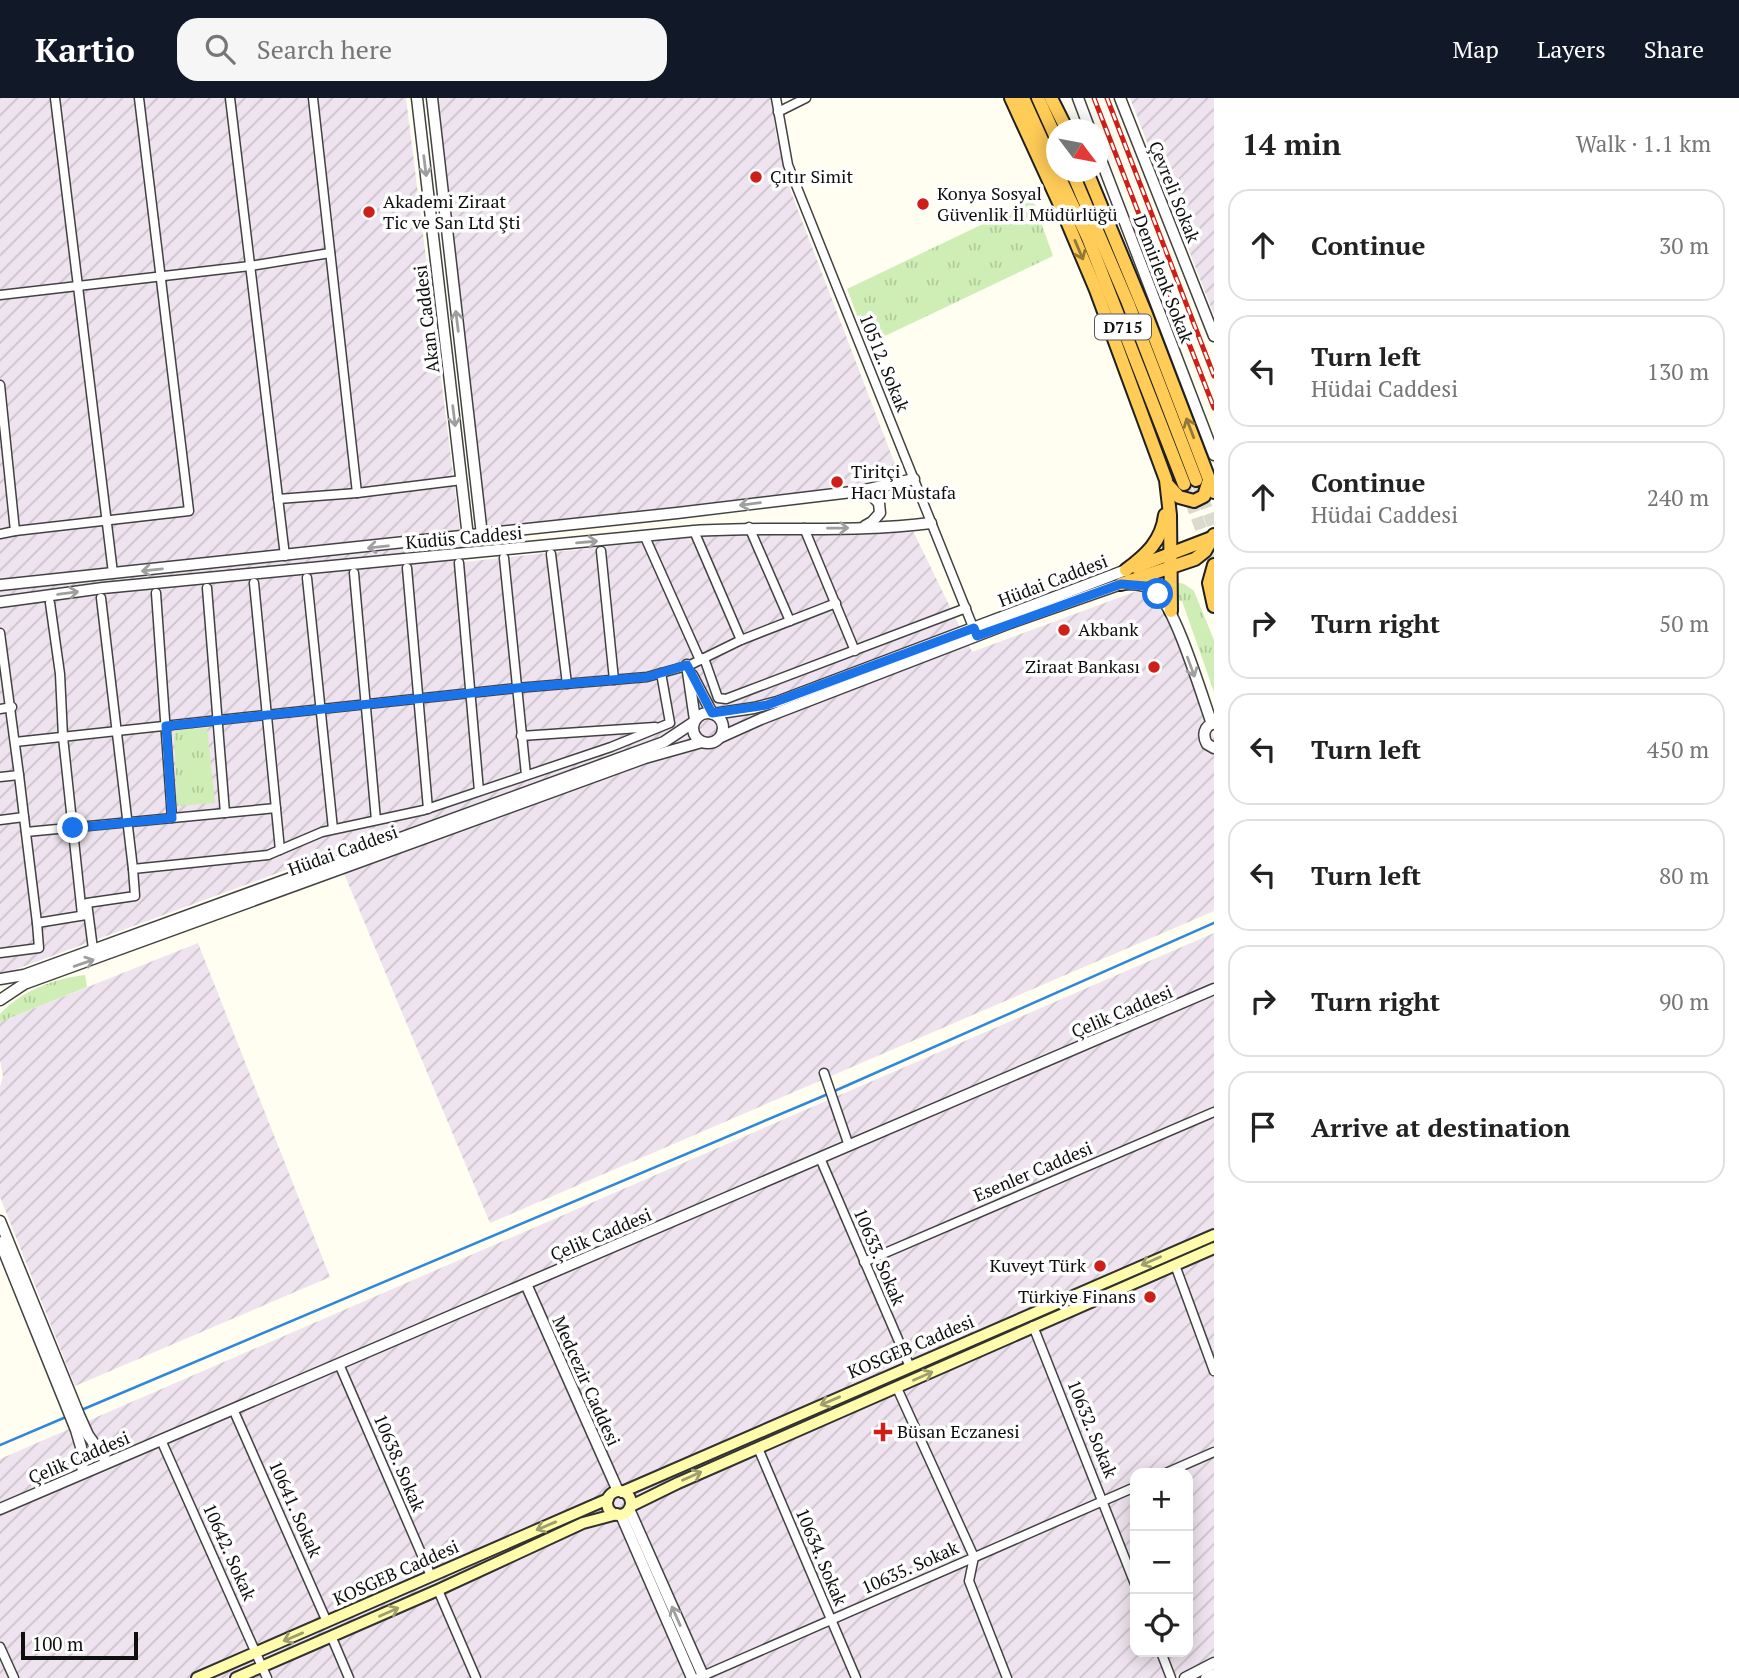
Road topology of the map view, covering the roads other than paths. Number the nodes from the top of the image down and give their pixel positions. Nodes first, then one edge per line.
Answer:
1 (55, 98) edge
2 (139, 98) edge
3 (230, 98) edge
4 (313, 98) edge
5 (417, 98) edge
6 (432, 98) edge
7 (776, 98) edge
8 (806, 98) edge
9 (1011, 98) edge
10 (1023, 98) edge
11 (1038, 98) edge
12 (1051, 98) edge
13 (1078, 98) edge
14 (1120, 98) edge
15 (778, 112) junction
16 (1047, 119) edge
17 (1062, 119) edge
18 (1086, 119) edge
19 (1046, 147) edge
20 (1109, 181) edge
21 (1062, 182) edge
22 (1076, 182) edge
23 (1091, 182) edge
24 (330, 253) junction
25 (250, 266) junction
26 (161, 276) junction
27 (77, 285) junction
28 (0, 295) edge
29 (1214, 336) edge
30 (0, 385) edge
31 (1156, 453) junction
32 (1214, 455) edge
33 (914, 479) junction
34 (462, 480) junction
35 (1166, 480) junction
36 (1201, 484) edge
37 (860, 491) junction
38 (357, 493) junction
39 (278, 499) junction
40 (105, 521) junction
41 (931, 523) junction
42 (749, 527) junction
43 (861, 527) junction
44 (804, 528) junction
45 (15, 531) junction
46 (694, 531) junction
47 (0, 534) edge
48 (482, 535) junction
49 (468, 537) junction
50 (645, 537) junction
51 (1214, 537) edge
52 (601, 551) dead end
53 (551, 554) dead end
54 (1170, 554) junction
55 (285, 556) junction
56 (504, 558) dead end
57 (459, 563) dead end
58 (1214, 565) edge
59 (407, 568) dead end
60 (1170, 568) junction
61 (1126, 570) junction
62 (113, 573) junction
63 (354, 573) dead end
64 (307, 578) dead end
65 (254, 583) dead end
66 (1121, 584) junction
67 (0, 585) edge
68 (1214, 585) edge
69 (207, 588) dead end
70 (156, 593) dead end
71 (101, 598) dead end
72 (0, 602) edge
73 (50, 603) dead end
74 (836, 603) junction
75 (1214, 605) edge
76 (966, 608) junction
77 (1171, 611) junction
78 (790, 621) junction
79 (0, 632) edge
80 (975, 632) junction
81 (741, 640) junction
82 (855, 652) junction
83 (702, 659) junction
84 (687, 665) junction
85 (661, 673) junction
86 (614, 680) junction
87 (568, 684) junction
88 (517, 688) junction
89 (470, 693) junction
90 (418, 699) junction
91 (365, 704) junction
92 (12, 707) junction
93 (0, 709) edge
94 (321, 709) junction
95 (713, 714) junction
96 (267, 715) junction
97 (219, 720) junction
98 (695, 721) junction
99 (1213, 723) edge
100 (166, 726) junction
101 (665, 726) junction
102 (118, 731) junction
103 (522, 736) junction
104 (63, 737) junction
105 (721, 737) junction
106 (16, 742) junction
107 (702, 742) junction
108 (1213, 748) edge
109 (19, 775) junction
110 (526, 775) junction
111 (0, 777) edge
112 (479, 791) junction
113 (276, 808) junction
114 (428, 809) junction
115 (225, 813) junction
116 (24, 817) junction
117 (172, 818) junction
118 (0, 820) edge
119 (376, 820) junction
120 (128, 823) junction
121 (73, 828) junction
122 (333, 829) junction
123 (26, 832) junction
124 (281, 850) junction
125 (134, 869) junction
126 (85, 915) junction
127 (37, 923) junction
128 (93, 949) junction
129 (0, 953) edge
130 (0, 979) edge
131 (1214, 989) edge
132 (0, 1000) edge
133 (824, 1073) dead end
134 (1214, 1112) edge
135 (849, 1146) junction
136 (820, 1158) junction
137 (1, 1225) edge
138 (1214, 1235) edge
139 (0, 1242) edge
140 (1214, 1248) edge
141 (864, 1262) junction
142 (1175, 1265) junction
143 (526, 1284) junction
144 (1033, 1326) junction
145 (339, 1364) junction
146 (910, 1367) junction
147 (1214, 1371) edge
148 (897, 1388) junction
149 (66, 1396) junction
150 (233, 1409) junction
151 (80, 1428) junction
152 (161, 1440) junction
153 (758, 1448) junction
154 (1214, 1452) edge
155 (107, 1462) junction
156 (1177, 1468) edge
157 (83, 1473) junction
158 (1130, 1489) edge
159 (616, 1494) junction
160 (1104, 1500) junction
161 (0, 1509) edge
162 (624, 1511) junction
163 (974, 1557) junction
164 (1130, 1570) edge
165 (431, 1576) junction
166 (438, 1590) junction
167 (831, 1620) junction
168 (327, 1622) junction
169 (332, 1638) junction
170 (0, 1647) edge
171 (256, 1653) junction
172 (1163, 1657) edge
173 (1214, 1663) edge
174 (264, 1673) edge
175 (1214, 1674) edge
176 (702, 1677) edge
177 (13, 1678) edge
178 (197, 1678) edge
179 (236, 1678) edge
180 (349, 1678) edge
181 (476, 1678) edge
182 (692, 1678) edge
183 (856, 1678) edge
184 (1007, 1678) edge
185 (1171, 1678) edge
186 (1185, 1678) edge
187 (1206, 1678) edge

1 - 27 street
2 - 26 street
3 - 25 street
4 - 24 street
5 -> 34 street, Akan Caddesi
48 -> 6 street, Akan Caddesi
7 - 15 street, 10512. Sokak
8 - 15 street
9 -> 31 highway
10 - 19 highway, D715
11 - 16 highway
12 - 17 highway
13 - 18 street
14 - 29 street, Çevreli Sokak
15 - 33 street, 10512. Sokak
20 - 32 street, Demirlenk Sokak
21 - 36 highway, D715
22 - 36 highway, D715
36 -> 23 highway
24 - 25 street
24 - 38 street
25 - 26 street
25 - 39 street
26 - 27 street
26 - 40 street
27 - 28 street
27 - 40 street
30 - 45 street
31 - 35 highway
31 - 61 highway
33 - 37 street, Kudüs Caddesi
33 - 41 street, 10512. Sokak
34 - 38 street
34 - 49 street, Akan Caddesi
35 - 36 highway
35 - 54 highway
37 - 43 street
37 -> 48 street, Kudüs Caddesi
38 - 39 street
39 - 55 street
40 - 45 street
40 - 62 street
41 - 43 street, Kudüs Caddesi
41 - 76 street, 10512. Sokak
42 - 44 street, Kudüs Caddesi
42 - 46 street, Kudüs Caddesi
42 - 78 street
44 -> 43 street, Kudüs Caddesi
44 - 74 street
45 - 47 street
46 - 50 street, Kudüs Caddesi
46 - 81 street
48 - 49 street, Kudüs Caddesi
49 -> 55 street, Kudüs Caddesi
72 -> 50 street, Kudüs Caddesi
50 - 83 street
51 - 54 highway
51 - 60 highway
52 - 86 street
53 - 87 street
54 - 60 highway
54 - 61 highway
55 -> 62 street, Kudüs Caddesi
56 - 88 street
57 - 89 street
58 - 75 highway
59 - 90 street
60 - 66 highway
60 - 77 highway
61 - 80 street, Hüdai Caddesi
62 - 67 street, Kudüs Caddesi
63 - 91 street
64 - 94 street
65 - 96 street
66 - 77 street
66 - 80 street, Hüdai Caddesi
68 - 75 highway
69 - 97 street
70 - 100 street
71 - 102 street
73 - 104 street
74 - 78 street
74 - 82 street
76 - 80 street, 10512. Sokak
76 - 82 street
77 -> 99 street
78 - 81 street
79 - 92 street
80 - 95 street, Hüdai Caddesi
80 - 105 street, Hüdai Caddesi
81 - 83 street
82 - 83 street
83 - 84 street
84 - 85 street
84 - 95 street
84 - 98 street
85 - 86 street
85 - 101 street
86 - 87 street
87 - 88 street
88 - 89 street
88 - 103 street
89 - 90 street
89 - 112 street
90 - 91 street
90 - 114 street
91 - 94 street
91 - 119 street
92 - 93 street
92 - 106 street
94 - 96 street
94 - 122 street
95 - 98 street
95 - 105 street
96 - 97 street
96 - 113 street
97 - 100 street
97 - 115 street
98 - 107 street
98 - 128 street, Hüdai Caddesi
99 - 108 street
100 - 102 street
100 - 117 street
101 - 103 street
101 - 110 street
102 - 104 street
102 - 120 street
103 - 110 street
104 - 106 street
104 - 121 street
105 - 107 street
106 - 109 street
132 -> 107 street, Hüdai Caddesi
109 - 111 street
109 - 116 street
110 - 112 street
112 - 114 street
113 - 115 street
113 - 124 street
114 - 119 street
115 - 117 street
116 - 118 street
116 - 123 street
117 - 120 street
119 - 122 street
120 - 121 street
120 - 125 street
121 - 123 street
121 - 126 street
122 - 124 street
123 - 127 street
124 - 125 street
125 - 126 street
126 - 127 street
126 - 128 street
127 - 129 street
128 - 130 street, Hüdai Caddesi
131 - 135 street, Çelik Caddesi
133 - 135 street
134 - 141 street, Esenler Caddesi
135 - 136 street, Çelik Caddesi
136 - 141 street, 10633. Sokak
136 - 143 street, Çelik Caddesi
137 - 149 street
138 -> 146 main road, KOSGEB Caddesi
139 - 149 street
140 - 142 main road, KOSGEB Caddesi
141 - 146 street, 10633. Sokak
142 - 144 main road, KOSGEB Caddesi
142 - 147 street
143 - 145 street, Çelik Caddesi
143 - 159 street, Medcezir Caddesi
148 -> 144 main road, KOSGEB Caddesi
144 - 160 street, 10632. Sokak
145 - 150 street, Çelik Caddesi
145 - 165 street, 10638. Sokak
146 -> 159 main road, KOSGEB Caddesi
148 - 153 main road, KOSGEB Caddesi
148 - 163 street
149 - 151 street
150 - 152 street, Çelik Caddesi
150 - 168 street, 10641. Sokak
151 - 155 street
151 - 157 street
152 - 155 street, Çelik Caddesi
152 - 171 street, 10642. Sokak
162 -> 153 main road, KOSGEB Caddesi
153 - 167 street, 10634. Sokak
154 - 156 street
155 - 157 street, Çelik Caddesi
157 - 161 street, Çelik Caddesi
158 - 160 street, 10635. Sokak
159 - 162 main road
159 - 162 main road
159 -> 165 main road, KOSGEB Caddesi
160 - 163 street, 10635. Sokak
160 - 164 street, 10632. Sokak
162 - 166 main road, KOSGEB Caddesi
176 -> 162 street
162 - 182 street
163 - 167 street, 10635. Sokak
163 - 184 street
165 - 168 main road, KOSGEB Caddesi
169 -> 166 main road, KOSGEB Caddesi
166 - 181 street
167 - 176 street, 10635. Sokak
167 - 183 street, 10634. Sokak
168 -> 171 main road, KOSGEB Caddesi
169 - 174 main road, KOSGEB Caddesi
169 - 180 street
170 - 177 street
171 - 174 street, 10642. Sokak
171 - 178 main road, KOSGEB Caddesi
172 - 185 street
173 - 186 street
174 - 179 main road, KOSGEB Caddesi
175 - 187 street

